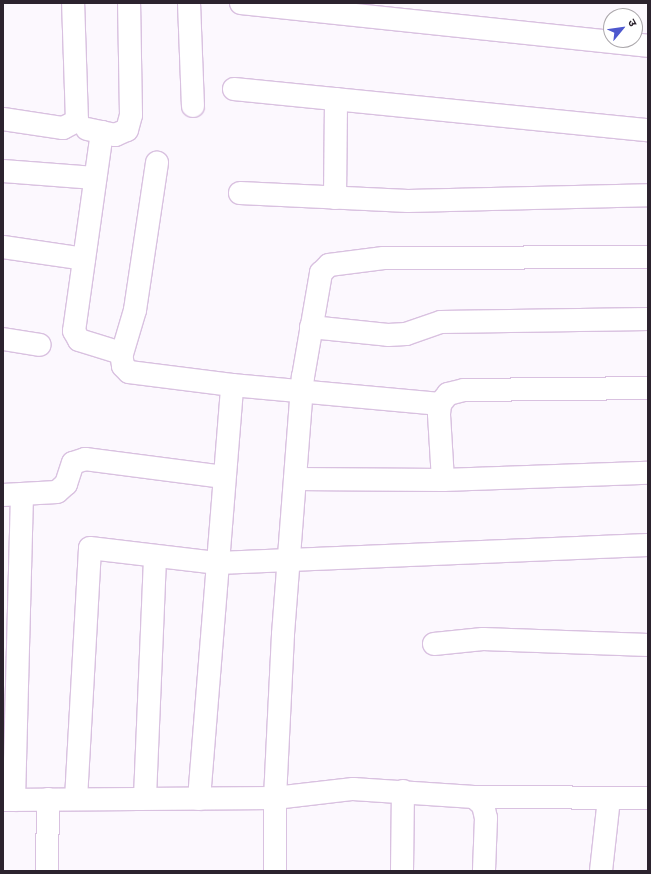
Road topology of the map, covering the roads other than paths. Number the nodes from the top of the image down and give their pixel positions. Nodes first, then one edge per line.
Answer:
1 (73, 3) edge
2 (129, 3) edge
3 (189, 3) edge
4 (241, 3) edge
5 (648, 46) edge
6 (234, 89) dead end
7 (336, 99) junction
8 (194, 106) dead end
9 (3, 119) edge
10 (72, 126) junction
11 (648, 130) edge
12 (102, 132) junction
13 (157, 163) dead end
14 (3, 171) edge
15 (95, 178) junction
16 (240, 193) dead end
17 (648, 195) edge
18 (336, 198) junction
19 (3, 247) edge
20 (648, 257) edge
21 (84, 258) junction
22 (648, 320) edge
23 (310, 327) junction
24 (3, 339) edge
25 (40, 345) dead end
26 (122, 354) junction
27 (232, 385) junction
28 (648, 388) edge
29 (302, 390) junction
30 (440, 404) junction
31 (648, 473) edge
32 (224, 476) junction
33 (295, 479) junction
34 (443, 480) junction
35 (12, 494) edge
36 (648, 545) edge
37 (155, 558) junction
38 (218, 562) junction
39 (288, 562) junction
40 (434, 644) dead end
41 (648, 646) edge
42 (404, 791) junction
43 (145, 797) junction
44 (474, 797) junction
45 (274, 798) junction
46 (609, 798) junction
47 (648, 798) edge
48 (48, 799) junction
49 (76, 799) junction
50 (199, 799) junction
51 (8, 800) edge
52 (46, 871) edge
53 (275, 871) edge
54 (402, 871) edge
55 (484, 871) edge
56 (601, 871) edge

1 - 10 street
2 - 12 street
3 - 8 street
4 - 5 street
6 - 7 street
7 - 11 street
7 - 18 street
9 - 10 street
10 - 12 street
12 - 15 street
13 - 26 street
14 - 15 street
15 - 21 street
16 - 18 street
17 - 18 street
19 - 21 street
20 - 23 street
21 - 26 street
22 - 23 street
23 - 29 street
24 - 25 street
26 - 27 street
27 - 29 street
27 - 32 street
28 - 30 street
29 - 30 street
29 - 33 street
30 - 34 street
31 - 34 street
32 - 35 street
32 - 38 street
33 - 34 street
33 - 39 street
35 - 51 street
36 - 39 street
37 - 38 street
37 - 43 street
37 - 49 street
38 - 39 street
38 - 50 street
39 - 45 street
40 - 41 street
42 - 44 street
42 - 45 street
42 - 54 street
43 - 49 street
43 - 50 street
44 - 46 street
44 - 55 street
45 - 50 street
45 - 53 street
46 - 47 street
46 - 56 street
48 - 49 street
48 - 51 street
48 - 52 street

